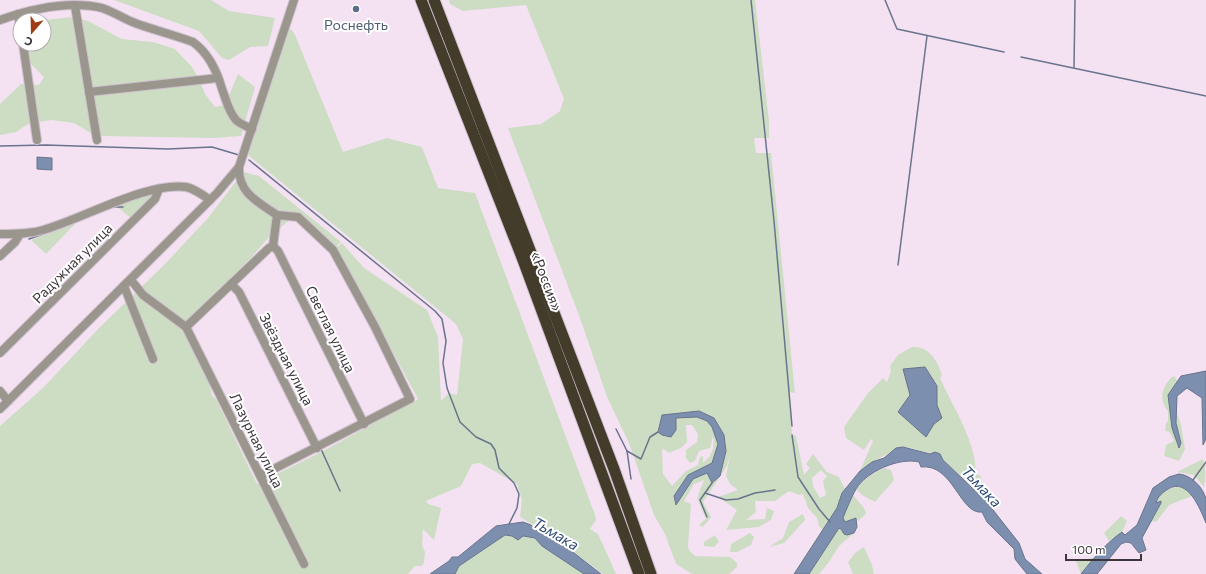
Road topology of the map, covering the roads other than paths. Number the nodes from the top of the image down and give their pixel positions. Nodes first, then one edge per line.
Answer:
1 (294, 0) edge
2 (421, 0) edge
3 (434, 0) edge
4 (47, 4) edge
5 (75, 6) junction
6 (24, 12) edge
7 (12, 16) edge
8 (0, 20) edge
9 (24, 52) edge
10 (218, 78) junction
11 (89, 92) junction
12 (252, 128) junction
13 (37, 140) dead end
14 (97, 140) dead end
15 (239, 167) junction
16 (159, 189) junction
17 (210, 200) junction
18 (277, 215) junction
19 (0, 234) edge
20 (20, 234) junction
21 (273, 246) junction
22 (0, 256) edge
23 (131, 280) junction
24 (231, 284) junction
25 (124, 286) junction
26 (186, 327) junction
27 (0, 353) edge
28 (153, 359) dead end
29 (0, 392) edge
30 (8, 401) junction
31 (0, 409) edge
32 (364, 424) junction
33 (317, 448) junction
34 (259, 473) junction
35 (304, 564) dead end
36 (639, 574) edge
37 (651, 574) edge

1 - 12 street
2 - 36 highway, «Россия»
3 - 37 highway, «Россия»
4 - 5 street
4 - 6 street
5 - 10 street
5 - 11 street
7 - 8 street
9 - 13 street
10 - 11 street
10 - 12 street
11 - 14 street
12 - 15 street
15 - 17 street
15 - 18 street
16 - 17 street
16 - 20 street
16 - 27 street, Радужная улица
17 - 23 street
18 - 21 street
18 - 32 street
19 - 20 street
20 - 22 street
21 - 24 street
21 - 32 street, Светлая улица
23 - 25 street
23 - 26 street
24 - 26 street
24 - 33 street, Звёздная улица
25 - 28 street
25 - 30 street
26 - 34 street, Лазурная улица
29 - 30 street
30 - 31 street
32 - 33 street
33 - 34 street
34 - 35 street, Лазурная улица

